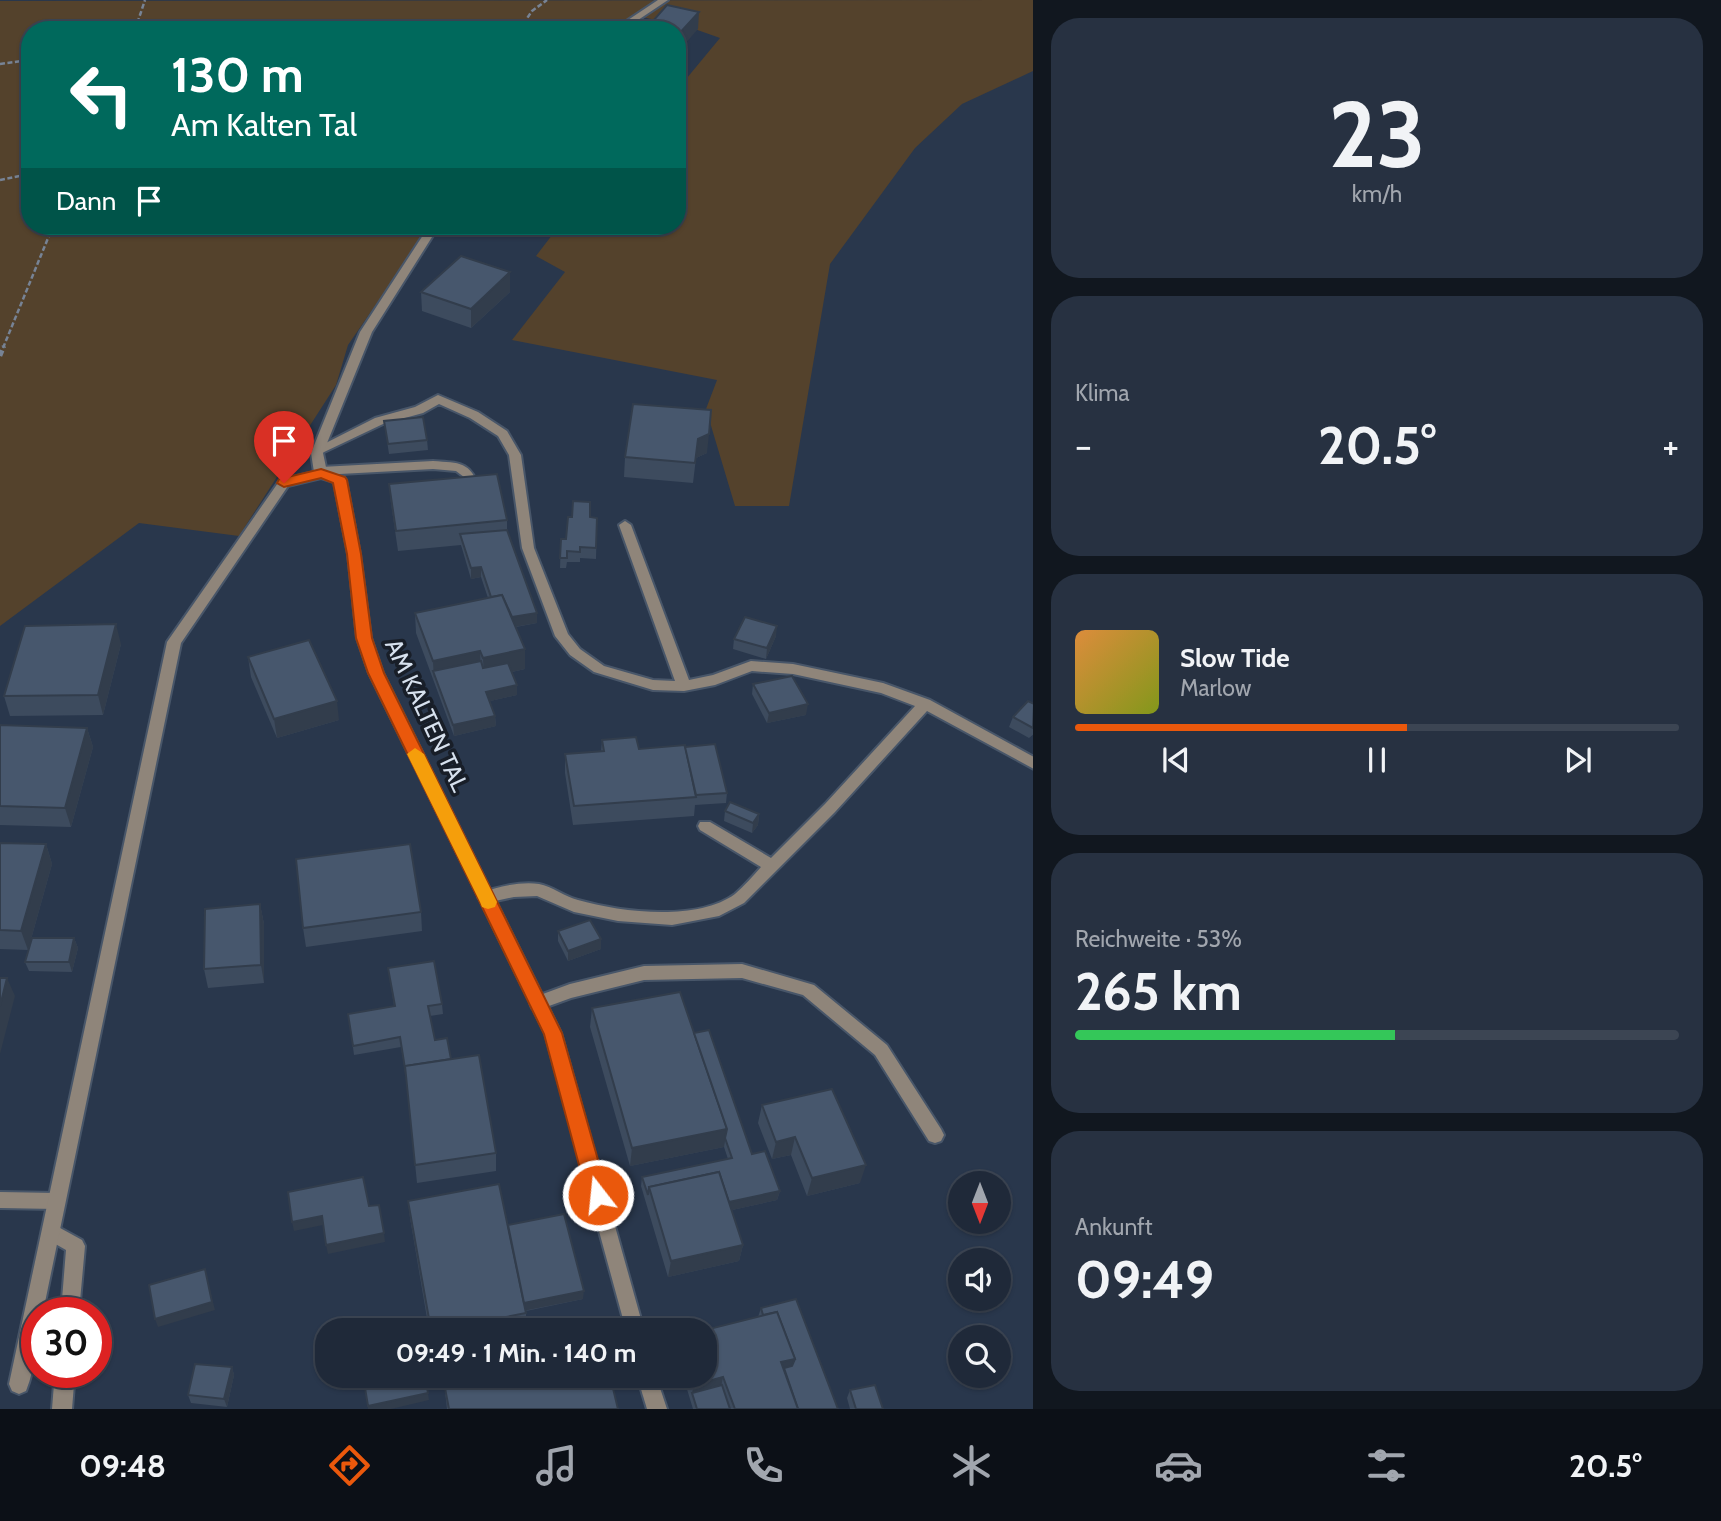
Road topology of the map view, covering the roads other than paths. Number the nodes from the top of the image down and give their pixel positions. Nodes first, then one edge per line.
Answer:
1 (664, 0) edge
2 (631, 21) edge
3 (428, 235) edge
4 (318, 450) junction
5 (321, 473) junction
6 (474, 489) edge
7 (625, 525) dead end
8 (684, 686) junction
9 (925, 704) junction
10 (1033, 764) edge
11 (705, 826) dead end
12 (772, 866) junction
13 (486, 897) junction
14 (538, 1003) junction
15 (934, 1135) dead end
16 (0, 1200) edge
17 (56, 1201) junction
18 (51, 1232) junction
19 (71, 1297) edge
20 (632, 1318) edge
21 (19, 1384) dead end
22 (64, 1388) edge
23 (651, 1388) edge
24 (62, 1409) edge
25 (657, 1409) edge

1 - 2 street
3 - 4 street
4 - 5 street
4 - 8 street
5 - 6 street
5 - 13 street, AM KALTEN TAL
5 - 17 street
7 - 8 street
8 - 9 street
9 - 10 street
9 - 12 street
11 - 12 street
12 - 13 street
13 - 14 street, AM KALTEN TAL
14 - 15 street
14 - 20 street, AM KALTEN TAL
16 - 17 street
17 - 18 street
18 - 19 street
18 - 21 street
22 - 24 street
23 - 25 street

